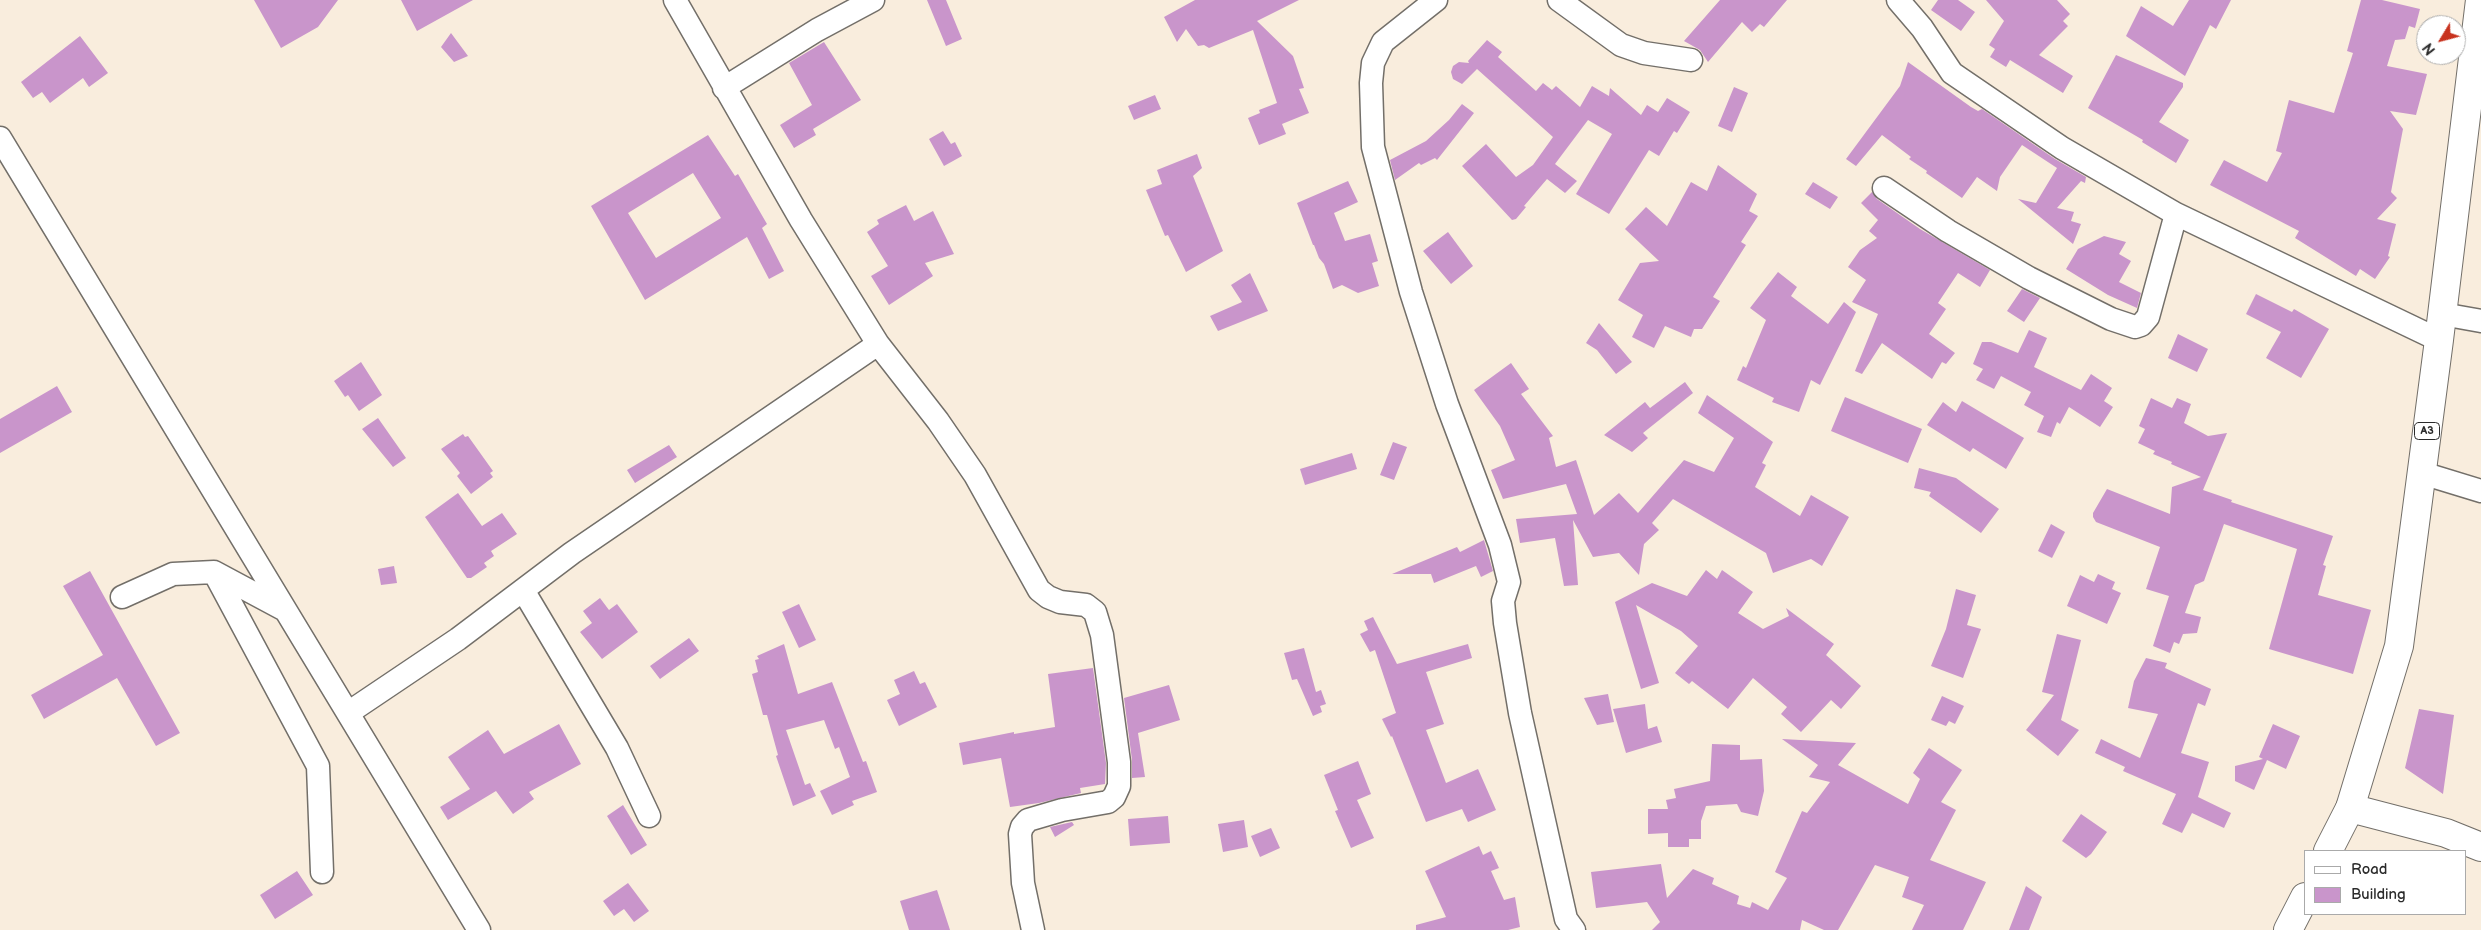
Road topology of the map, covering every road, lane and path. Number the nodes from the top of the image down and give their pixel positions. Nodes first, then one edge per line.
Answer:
1 (675, 0) edge
2 (873, 0) edge
3 (1436, 0) edge
4 (1559, 0) edge
5 (1898, 0) edge
6 (2478, 2) edge
7 (1691, 60) dead end
8 (724, 88) junction
9 (0, 138) edge
10 (1884, 188) dead end
11 (2176, 214) junction
12 (2442, 314) junction
13 (2481, 321) edge
14 (2439, 340) junction
15 (878, 344) junction
16 (2422, 473) junction
17 (2481, 491) edge
18 (214, 572) junction
19 (523, 590) junction
20 (122, 597) dead end
21 (286, 610) junction
22 (348, 713) junction
23 (2350, 808) junction
24 (649, 816) dead end
25 (2481, 847) edge
26 (2329, 850) edge
27 (322, 872) dead end
28 (2304, 899) edge
29 (479, 930) edge
30 (1033, 930) edge
31 (1574, 930) edge
32 (2288, 930) edge

1 - 8 street
2 - 8 street
3 - 31 street
4 - 7 street
5 - 11 street
6 - 12 main road, A3
8 - 15 street
9 - 21 street
10 - 11 street
11 - 14 street
12 - 13 street
12 - 14 main road, A3
14 - 16 main road, A3
15 - 19 street
15 - 30 street
16 - 17 street
16 - 23 main road, A3
18 - 20 street
18 - 21 street
18 - 27 street
19 - 22 street
19 - 24 street
21 - 22 street
22 - 29 street
23 - 25 main road
23 - 26 main road, A3
28 - 32 main road

